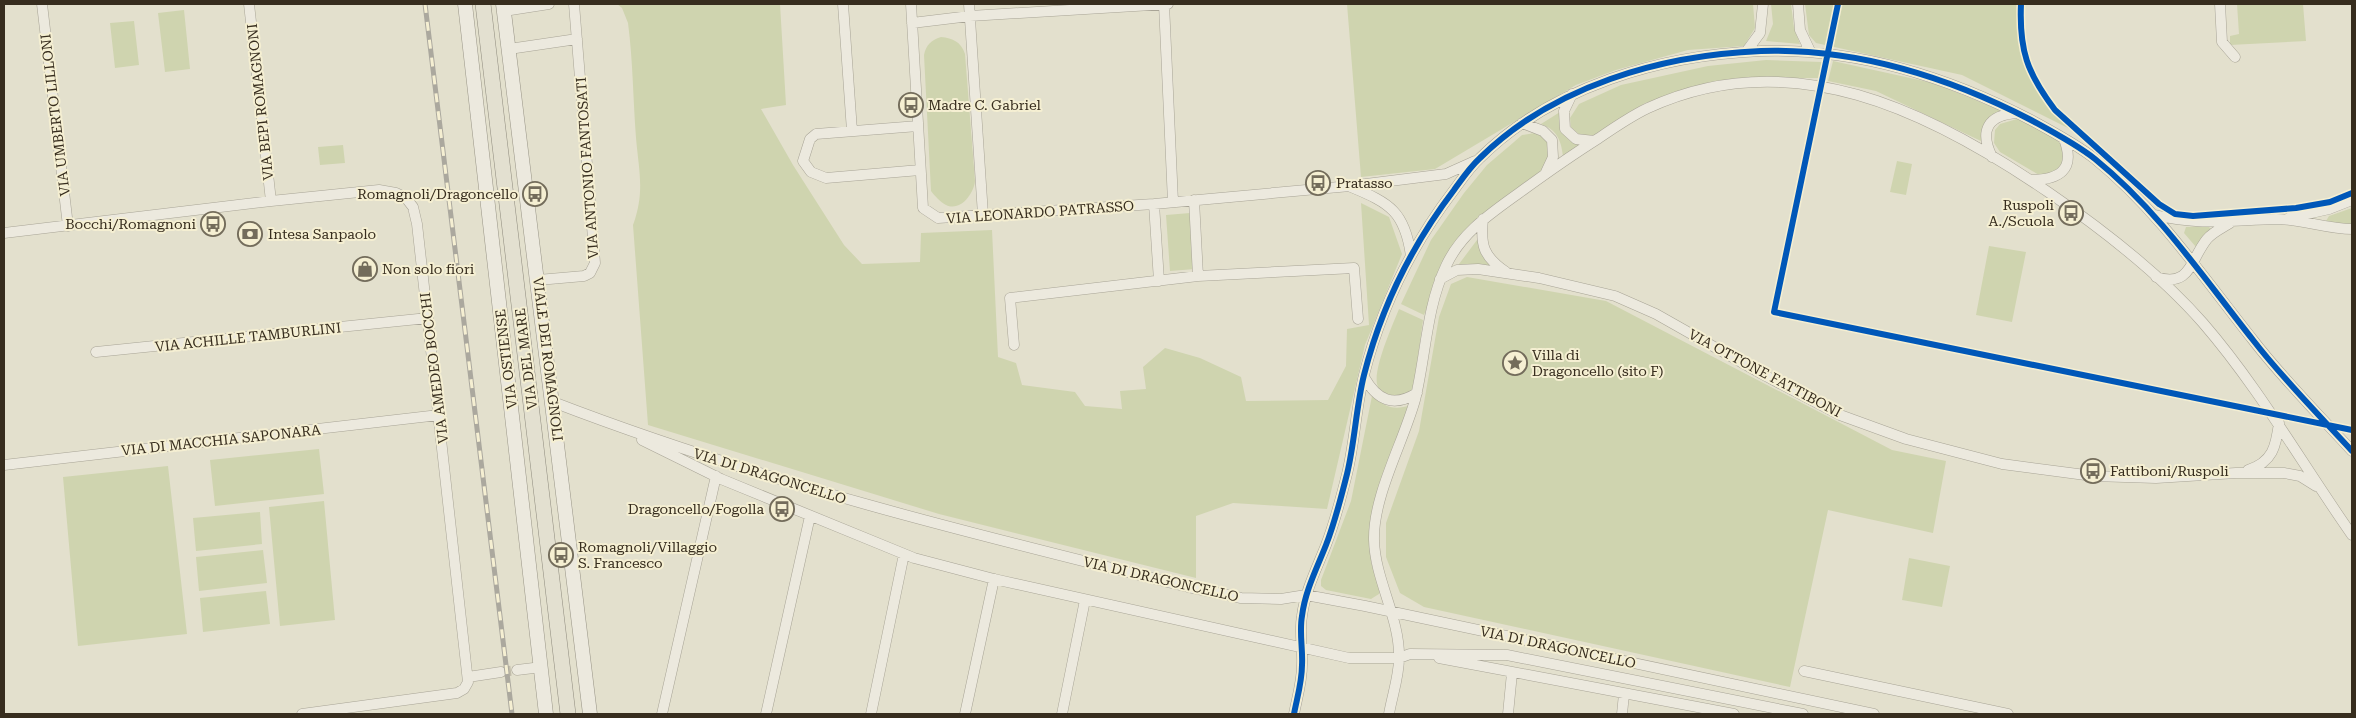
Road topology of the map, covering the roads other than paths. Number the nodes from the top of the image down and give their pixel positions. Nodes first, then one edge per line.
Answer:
1 (42, 4) edge
2 (249, 4) edge
3 (465, 4) edge
4 (483, 4) edge
5 (549, 4) edge
6 (574, 4) edge
7 (843, 4) edge
8 (911, 4) edge
9 (969, 4) edge
10 (1166, 4) edge
11 (1763, 4) edge
12 (1798, 4) edge
13 (2220, 4) edge
14 (504, 7) edge
15 (970, 16) junction
16 (912, 23) junction
17 (577, 39) junction
18 (509, 49) junction
19 (1810, 51) junction
20 (1746, 52) junction
21 (2235, 57) dead end
22 (1572, 94) junction
23 (2017, 113) junction
24 (1522, 123) junction
25 (918, 126) junction
26 (852, 131) junction
27 (2064, 139) junction
28 (1594, 141) junction
29 (1992, 157) junction
30 (1479, 158) junction
31 (920, 170) junction
32 (1544, 175) junction
33 (2030, 180) junction
34 (1350, 186) junction
35 (1194, 200) junction
36 (2352, 200) edge
37 (271, 201) junction
38 (1173, 202) junction
39 (1154, 204) junction
40 (2154, 214) junction
41 (983, 215) junction
42 (1484, 219) junction
43 (2278, 219) junction
44 (2231, 223) junction
45 (68, 226) junction
46 (2352, 229) edge
47 (4, 233) edge
48 (1411, 256) junction
49 (2193, 262) junction
50 (1507, 273) junction
51 (1198, 276) junction
52 (2155, 277) junction
53 (1440, 278) junction
54 (538, 280) junction
55 (1159, 281) junction
56 (428, 318) junction
57 (1358, 319) dead end
58 (1014, 345) dead end
59 (96, 352) dead end
60 (1364, 378) junction
61 (1417, 393) junction
62 (553, 402) junction
63 (439, 416) junction
64 (606, 422) junction
65 (2279, 423) junction
66 (2351, 450) edge
67 (4, 465) edge
68 (2236, 473) junction
69 (716, 476) junction
70 (2318, 488) junction
71 (810, 516) junction
72 (2352, 535) edge
73 (904, 554) junction
74 (994, 579) junction
75 (1306, 595) junction
76 (1085, 600) junction
77 (1389, 610) junction
78 (1302, 648) junction
79 (1430, 656) junction
80 (1399, 658) junction
81 (542, 666) junction
82 (517, 670) tunnel mouth
83 (1804, 671) dead end
84 (501, 672) tunnel mouth
85 (1512, 672) junction
86 (468, 677) junction
87 (1624, 694) junction
88 (302, 714) edge
89 (546, 714) edge
90 (568, 714) edge
91 (590, 714) edge
92 (662, 714) edge
93 (766, 714) edge
94 (871, 714) edge
95 (965, 714) edge
96 (1062, 714) edge
97 (1294, 714) edge
98 (1389, 714) edge
99 (1508, 714) edge
100 (1622, 714) edge
101 (1734, 714) edge
102 (1803, 714) edge
103 (1874, 714) edge
104 (2008, 714) edge

1 - 45 street, VIA UMBERTO LILLONI
2 - 37 street, VIA BEPI ROMAGNONI
3 - 81 main road, VIA OSTIENSE
4 - 90 main road, VIA DEL MARE
5 - 14 street
6 - 17 street, VIA ANTONIO FANTOSATI
7 - 26 street
8 - 16 street, VIA LEONARDO PATRASSO
9 - 15 street
10 - 15 street
10 - 38 street
11 - 20 street
12 - 19 street
13 - 21 street
14 - 18 main road, VIALE DEI ROMAGNOLI
15 - 16 street
15 - 41 street
16 - 25 street, VIA LEONARDO PATRASSO
17 - 18 street
17 - 54 street, VIA ANTONIO FANTOSATI
18 - 54 main road, VIALE DEI ROMAGNOLI
19 - 20 street
19 - 23 street
20 - 22 street
22 - 24 street
22 - 28 street
23 - 27 street
23 - 29 street
24 - 30 street
24 - 32 street
25 - 26 street
25 - 31 street, VIA LEONARDO PATRASSO
26 - 31 street
27 - 33 street
27 - 40 street
28 - 29 street
28 - 32 street
29 - 33 street
30 - 34 street, VIA LEONARDO PATRASSO
30 - 48 street
31 - 41 street, VIA LEONARDO PATRASSO
32 - 42 street
33 - 52 street
34 - 35 street, VIA LEONARDO PATRASSO
34 - 48 street, VIA LEONARDO PATRASSO
35 - 38 street, VIA LEONARDO PATRASSO
35 - 51 street
36 - 43 street
37 - 45 street, VIA AMEDEO BOCCHI
37 - 56 street, VIA AMEDEO BOCCHI
38 - 39 street, VIA LEONARDO PATRASSO
39 - 41 street, VIA LEONARDO PATRASSO
39 - 55 street, VIA LEONARDO PATRASSO
40 - 44 street
40 - 49 street
42 - 50 street, VIA OTTONE FATTIBONI
42 - 53 street
43 - 44 street
43 - 46 street
44 - 49 street
45 - 47 street, VIA AMEDEO BOCCHI
48 - 60 street
49 - 52 street
49 - 66 street
50 - 53 street, VIA OTTONE FATTIBONI
50 - 68 street, VIA OTTONE FATTIBONI
51 - 55 street
51 - 57 street
52 - 65 street
53 - 61 street
54 - 62 main road, VIALE DEI ROMAGNOLI
55 - 58 street
56 - 59 street, VIA ACHILLE TAMBURLINI
56 - 63 street, VIA AMEDEO BOCCHI
60 - 61 street
60 - 75 street
61 - 77 street
62 - 64 street, VIA DI DRAGONCELLO
62 - 91 main road, VIALE DEI ROMAGNOLI
63 - 67 street, VIA DI MACCHIA SAPONARA
63 - 86 street, VIA AMEDEO BOCCHI
64 - 69 street, VIA DI DRAGONCELLO
64 - 75 street, VIA DI DRAGONCELLO
65 - 68 street, VIA OTTONE FATTIBONI
65 - 70 street
68 - 70 street, VIA OTTONE FATTIBONI
69 - 71 street, VIA DI DRAGONCELLO
69 - 92 street
70 - 72 street
71 - 73 street, VIA DI DRAGONCELLO
71 - 93 street
73 - 74 street, VIA DI DRAGONCELLO
73 - 94 street
74 - 76 street, VIA DI DRAGONCELLO
74 - 95 street
75 - 77 street, VIA DI DRAGONCELLO
75 - 78 street
76 - 78 street, VIA DI DRAGONCELLO
76 - 96 street
77 - 80 street
77 - 103 street, VIA DI DRAGONCELLO
78 - 80 street, VIA DI DRAGONCELLO
78 - 97 street
79 - 80 street, VIA DI DRAGONCELLO
79 - 85 street, VIA DI DRAGONCELLO
79 - 102 street, VIA DI DRAGONCELLO
80 - 98 street
81 - 82 street
81 - 89 main road, VIA OSTIENSE
83 - 104 street
84 - 86 street
85 - 87 street, VIA DI DRAGONCELLO
85 - 99 street
86 - 88 street
87 - 100 street
87 - 101 street, VIA DI DRAGONCELLO

